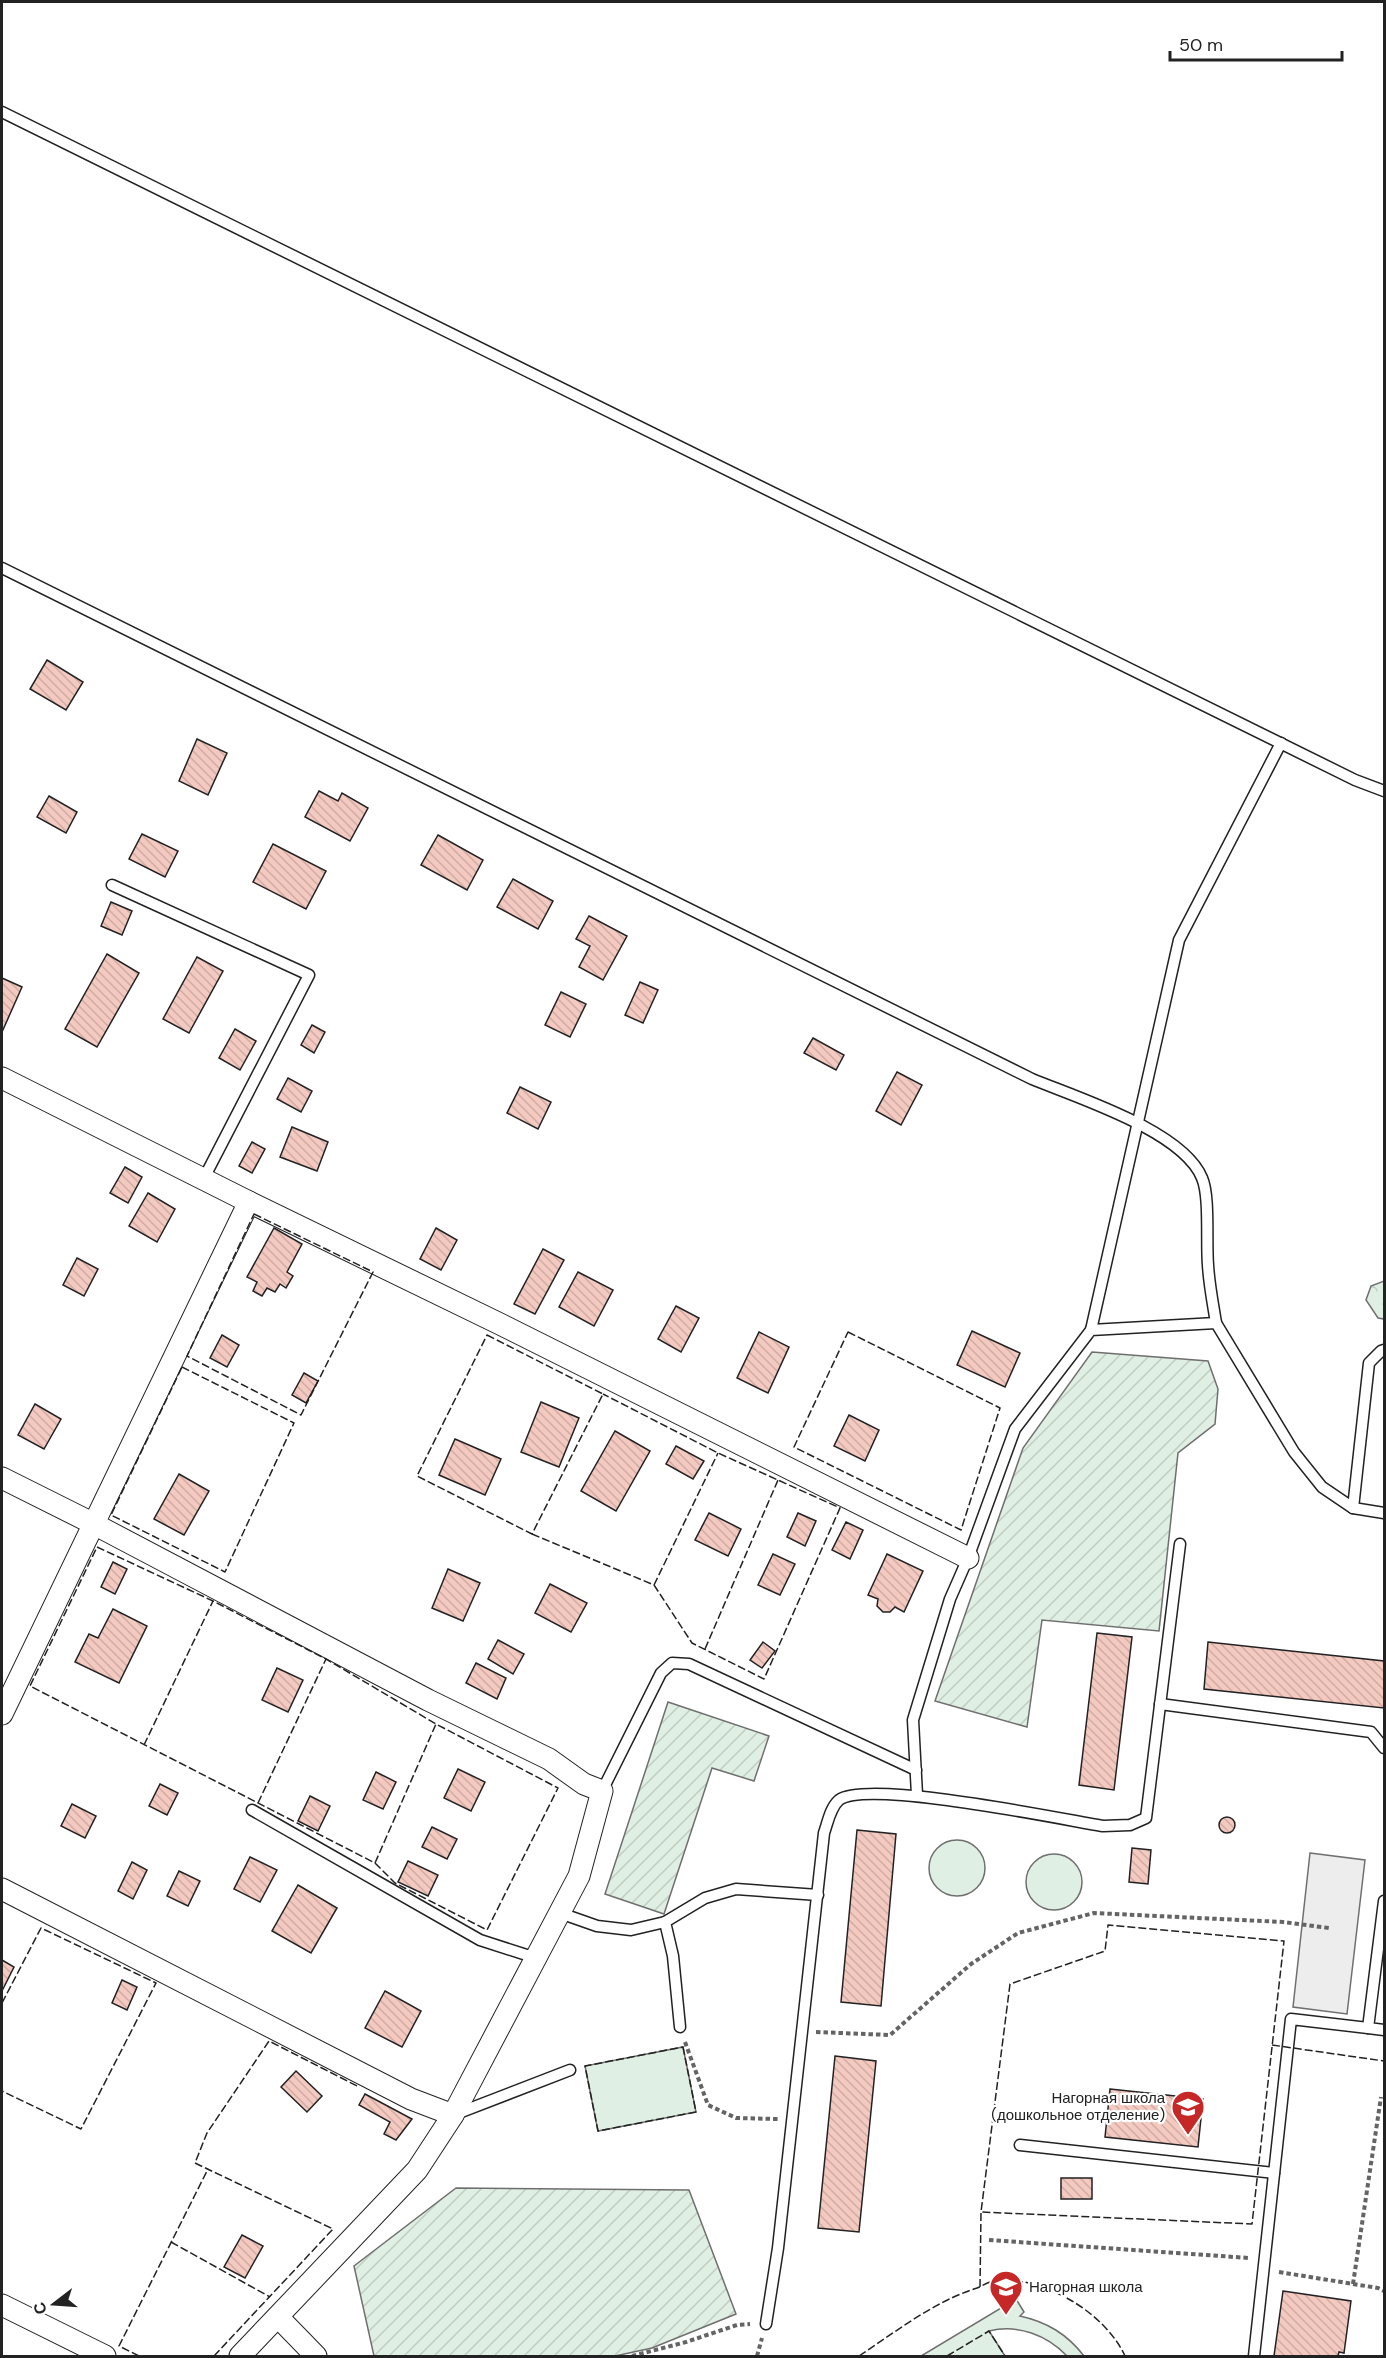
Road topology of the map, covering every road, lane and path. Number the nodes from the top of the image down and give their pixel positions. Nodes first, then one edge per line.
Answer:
1 (2, 112) edge
2 (2, 568) edge
3 (1281, 743) junction
4 (1384, 791) edge
5 (112, 885) dead end
6 (2, 1078) edge
7 (1138, 1124) junction
8 (203, 1180) junction
9 (249, 1202) junction
10 (1216, 1323) junction
11 (1091, 1330) junction
12 (1384, 1350) edge
13 (2, 1478) edge
14 (1353, 1508) junction
15 (1384, 1513) edge
16 (94, 1524) junction
17 (1180, 1544) dead end
18 (968, 1558) junction
19 (1160, 1704) junction
20 (2, 1714) edge
21 (1384, 1748) edge
22 (916, 1770) junction
23 (602, 1791) junction
24 (917, 1795) junction
25 (252, 1810) dead end
26 (2, 1888) edge
27 (818, 1895) junction
28 (1384, 1901) edge
29 (560, 1913) junction
30 (665, 1922) junction
31 (1329, 1928) dead end
32 (536, 1958) junction
33 (680, 2027) joint
34 (1368, 2028) junction
35 (1384, 2030) edge
36 (801, 2031) junction
37 (570, 2070) dead end
38 (1381, 2097) dead end
39 (453, 2115) junction
40 (793, 2120) junction
41 (1020, 2145) dead end
42 (1274, 2173) junction
43 (989, 2240) dead end
44 (1264, 2264) junction
45 (1353, 2284) junction
46 (1384, 2291) edge
47 (2, 2305) edge
48 (279, 2318) junction
49 (766, 2324) joint
50 (97, 2355) edge
51 (240, 2356) edge
52 (316, 2356) edge
53 (632, 2356) edge
54 (1254, 2356) edge

1 - 3 lane
2 - 7 lane
3 - 4 lane
3 - 7 lane
5 - 8 lane
6 - 8 street
7 - 10 lane
7 - 11 lane
8 - 9 street
9 - 16 street
9 - 18 street
10 - 11 lane
10 - 14 lane
11 - 18 lane
12 - 14 lane
13 - 16 street
14 - 15 lane
16 - 20 street
16 - 23 street
17 - 19 lane
18 - 22 lane
19 - 21 lane
19 - 24 lane
22 - 23 lane
22 - 24 lane
23 - 29 street
24 - 27 lane
25 - 32 lane
26 - 39 street
27 - 30 lane
27 - 36 lane
28 - 34 lane
29 - 30 lane
29 - 32 street
30 - 33 lane
31 - 36 path
32 - 39 street
33 - 40 path
34 - 35 lane
34 - 42 lane
36 - 40 lane
37 - 39 lane
38 - 45 path
39 - 48 street
40 - 49 lane
41 - 42 lane
42 - 44 lane
43 - 44 path
44 - 45 path
44 - 54 lane
45 - 46 path
47 - 50 street
48 - 51 street
48 - 52 street
49 - 53 path

